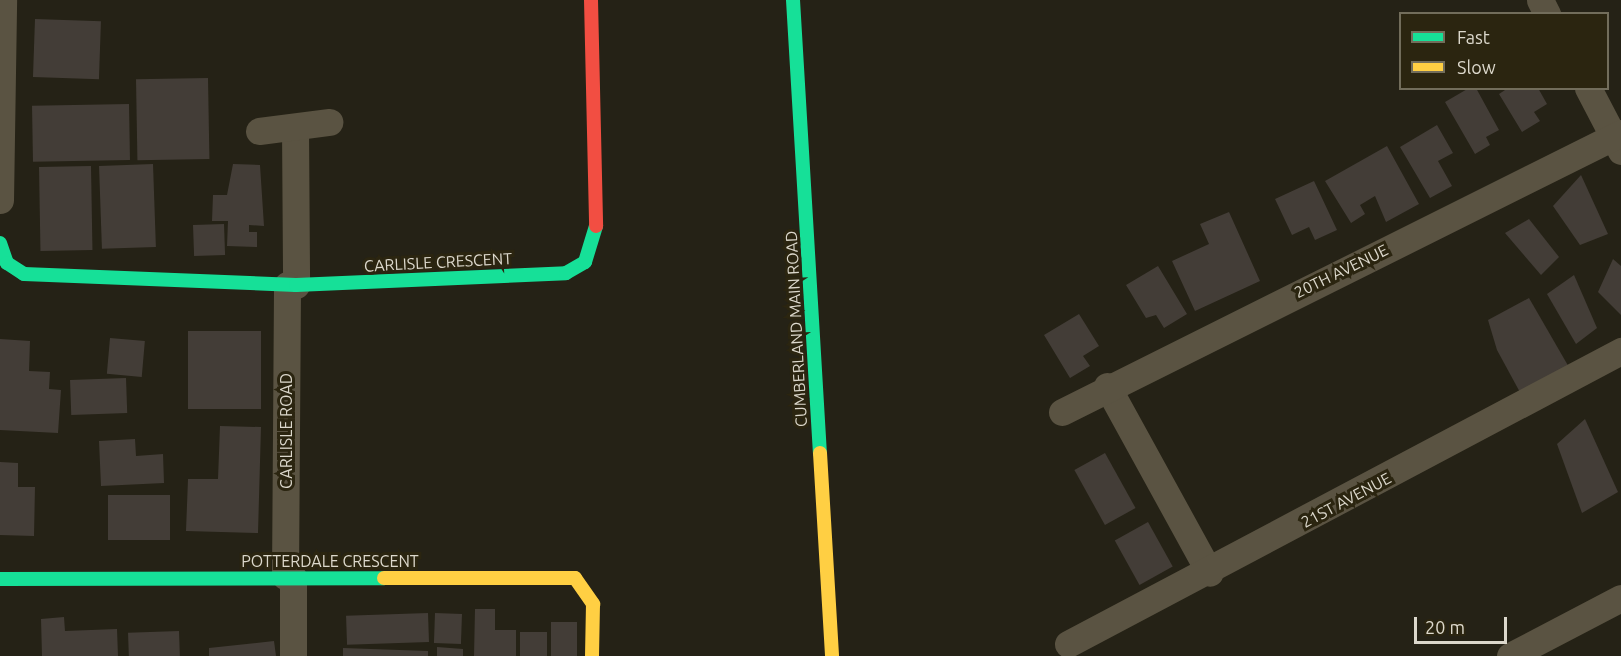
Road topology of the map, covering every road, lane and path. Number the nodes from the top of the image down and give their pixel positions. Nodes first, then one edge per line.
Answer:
1 (3, 0) edge
2 (591, 0) edge
3 (793, 0) edge
4 (1589, 90) edge
5 (329, 122) dead end
6 (294, 127) junction
7 (259, 131) dead end
8 (1619, 140) edge
9 (0, 200) edge
10 (0, 243) edge
11 (291, 285) junction
12 (1621, 351) edge
13 (1107, 386) junction
14 (1062, 412) dead end
15 (1210, 573) junction
16 (289, 577) junction
17 (0, 579) edge
18 (1621, 598) edge
19 (1068, 644) dead end
20 (293, 656) edge
21 (592, 656) edge
22 (832, 656) edge
23 (1510, 656) edge

1 - 9 street
2 - 11 street, CARLISLE CRESCENT
3 - 22 street, CUMBERLAND MAIN ROAD
4 - 8 street
5 - 6 street
6 - 7 street
6 - 11 street, CARLISLE ROAD
8 - 13 street, 20TH AVENUE
10 - 11 street, CARLISLE CRESCENT
11 - 16 street, CARLISLE ROAD
12 - 15 street, 21ST AVENUE
13 - 14 street, 20TH AVENUE
13 - 15 street
15 - 19 street, 21ST AVENUE
16 - 17 street, POTTERDALE CRESCENT
16 - 20 street, CARLISLE ROAD
16 - 21 street, POTTERDALE CRESCENT
18 - 23 street

